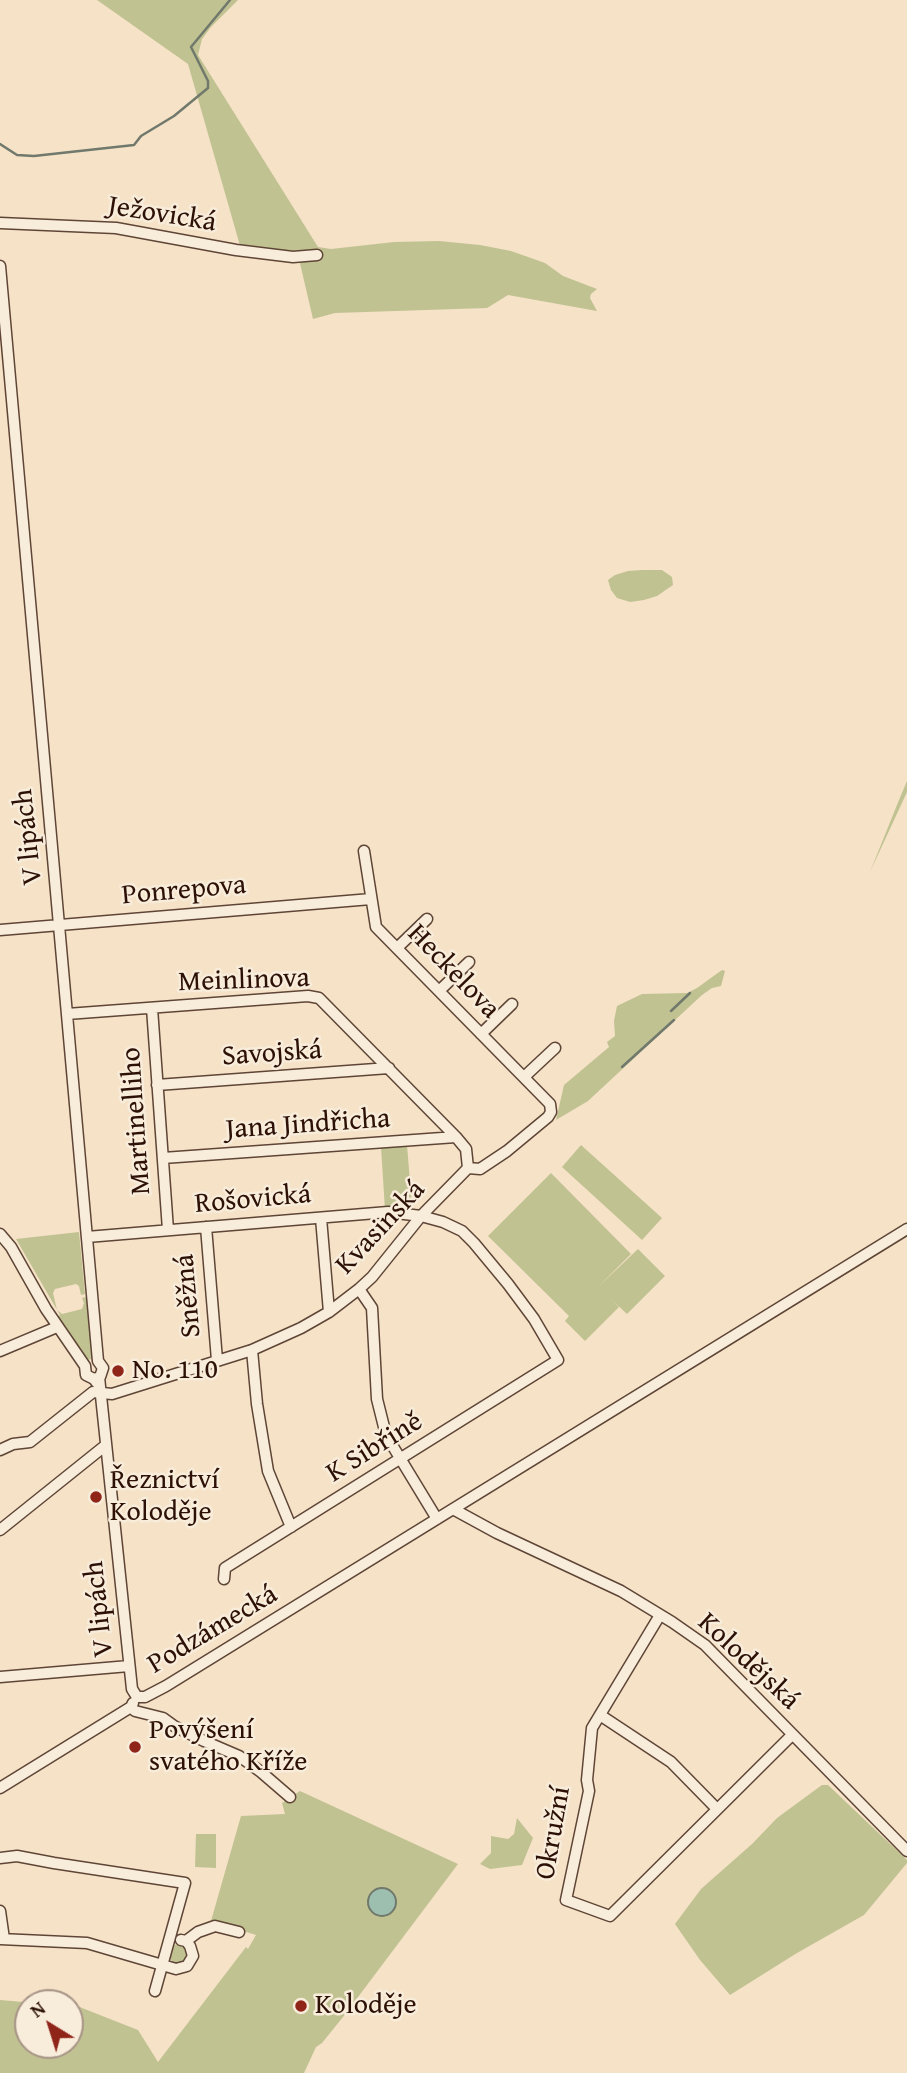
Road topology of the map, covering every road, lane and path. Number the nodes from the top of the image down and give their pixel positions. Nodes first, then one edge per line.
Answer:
1 (0, 223) edge
2 (317, 255) dead end
3 (0, 266) edge
4 (364, 851) dead end
5 (371, 899) junction
6 (427, 919) dead end
7 (60, 925) junction
8 (0, 930) edge
9 (397, 948) junction
10 (469, 962) dead end
11 (439, 991) junction
12 (512, 1004) dead end
13 (152, 1008) junction
14 (67, 1014) junction
15 (481, 1034) junction
16 (555, 1048) dead end
17 (389, 1068) junction
18 (524, 1077) junction
19 (158, 1085) junction
20 (550, 1104) joint
21 (456, 1136) junction
22 (163, 1158) junction
23 (468, 1168) junction
24 (421, 1216) junction
25 (321, 1218) junction
26 (206, 1227) junction
27 (907, 1229) edge
28 (168, 1230) junction
29 (87, 1237) junction
30 (2, 1238) edge
31 (359, 1289) junction
32 (329, 1312) junction
33 (57, 1327) junction
34 (252, 1350) junction
35 (0, 1351) edge
36 (217, 1360) junction
37 (558, 1360) joint
38 (98, 1362) junction
39 (85, 1366) junction
40 (97, 1378) junction
41 (101, 1391) junction
42 (106, 1445) junction
43 (0, 1450) edge
44 (399, 1460) junction
45 (453, 1509) junction
46 (437, 1519) junction
47 (291, 1527) junction
48 (0, 1530) edge
49 (224, 1579) dead end
50 (660, 1615) junction
51 (129, 1665) junction
52 (0, 1677) edge
53 (137, 1697) junction
54 (131, 1707) junction
55 (600, 1715) junction
56 (792, 1735) junction
57 (0, 1788) edge
58 (290, 1797) dead end
59 (718, 1809) junction
60 (907, 1851) edge
61 (0, 1858) edge
62 (0, 1911) edge
63 (239, 1933) dead end
64 (2, 1939) edge
65 (170, 1941) junction
66 (186, 1941) junction
67 (162, 1966) junction
68 (155, 1991) dead end

1 - 2 street, Ježovická
3 - 7 street, V lipách
4 - 5 street, Heckelova
5 - 7 street, Ponrepova
5 - 9 street, Heckelova
6 - 9 street
7 - 8 street, Ponrepova
7 - 14 street, V lipách
9 - 11 street, Heckelova
10 - 11 street
11 - 15 street, Heckelova
12 - 15 street
13 - 14 street, Meinlinova
13 - 17 street, Meinlinova
13 - 19 street, Martinelliho
14 - 29 street, V lipách
15 - 18 street, Heckelova
16 - 18 street
17 - 19 street, Savojská
17 - 21 street, Meinlinova
18 - 20 street, Heckelova
19 - 22 street, Martinelliho
20 - 23 street, Kvasinská
21 - 22 street, Jana Jindřicha
21 - 23 street, Meinlinova
22 - 28 street, Martinelliho
23 - 24 street, Kvasinská
24 - 25 street, Rošovická
24 - 31 street, Kvasinská
24 - 37 street, Rošovická
25 - 26 street, Rošovická
25 - 32 street
26 - 28 street, Rošovická
26 - 36 street, Sněžná
27 - 45 street, Podzámecká
28 - 29 street, Rošovická
29 - 38 street, V lipách
30 - 33 street
31 - 32 street, Kvasinská
31 - 44 street
32 - 34 street, Kvasinská
33 - 35 street
33 - 39 street
34 - 36 street, Kvasinská
34 - 47 street
36 - 41 street, Kvasinská
37 - 44 street, K Sibřině
38 - 39 street
38 - 40 street
39 - 40 street
40 - 41 street, V lipách
41 - 42 street, V lipách
41 - 43 street, Kvasinská
42 - 48 street
42 - 51 street, V lipách
44 - 46 street
44 - 47 street, K Sibřině
45 - 46 street, Podzámecká
45 - 50 street, Kolodějská
46 - 53 street, Podzámecká
47 - 49 street, K Sibřině
50 - 55 street, Okružní
50 - 56 street, Kolodějská
51 - 52 street
51 - 53 street, V lipách
53 - 54 street, Podzámecká
54 - 57 street, Podzámecká
54 - 58 street
55 - 59 street
55 - 59 street, Okružní
56 - 59 street, Okružní
56 - 60 street, Kolodějská
61 - 65 street
62 - 64 street
63 - 66 street
64 - 67 street
65 - 66 street
65 - 67 street
66 - 67 street
67 - 68 street

